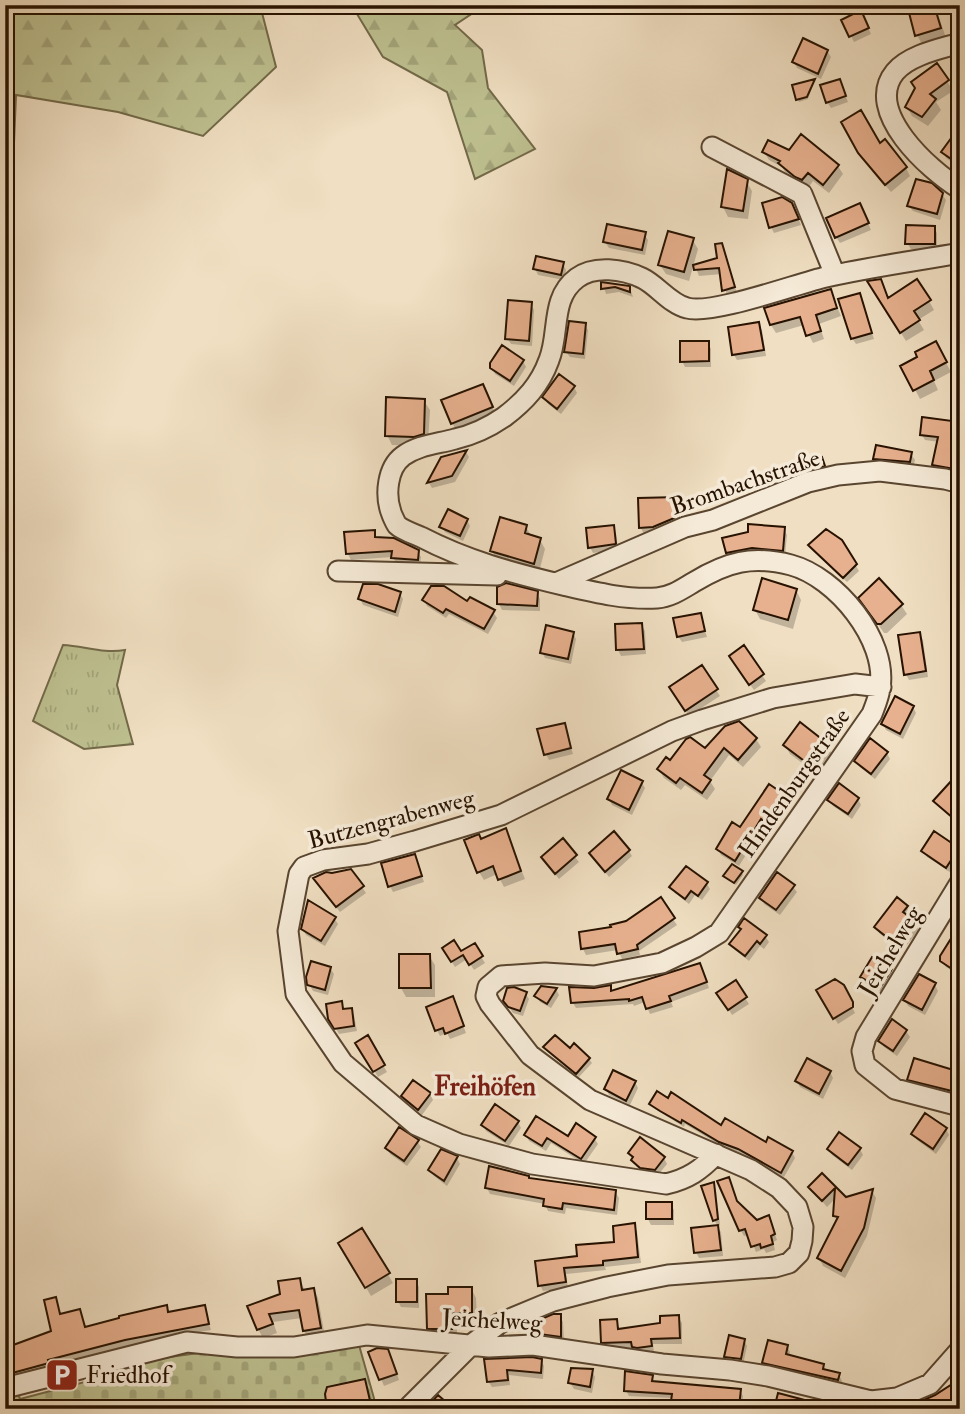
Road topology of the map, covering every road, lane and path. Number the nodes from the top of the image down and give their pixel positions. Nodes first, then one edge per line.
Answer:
1 (960, 43) edge
2 (712, 147) dead end
3 (960, 189) edge
4 (960, 253) edge
5 (835, 275) junction
6 (960, 483) edge
7 (338, 571) dead end
8 (519, 575) junction
9 (556, 583) junction
10 (881, 687) junction
11 (960, 883) edge
12 (960, 1106) edge
13 (716, 1154) junction
14 (472, 1344) junction
15 (960, 1350) edge
16 (5, 1388) edge
17 (407, 1409) edge

1 - 3 street
2 - 5 street
4 - 5 street, Hindenburgstraße
5 - 8 street, Hindenburgstraße
6 - 9 street, Brombachstraße
7 - 8 street
8 - 9 street, Hindenburgstraße
9 - 10 street, Hindenburgstraße
10 - 13 street, Hindenburgstraße
10 - 13 street, Butzengrabenweg
11 - 12 street, Jeichelweg
13 - 14 street, Hindenburgstraße
14 - 15 street, Jeichelweg
14 - 16 street, Jeichelweg
14 - 17 street, Hindenburgstraße

